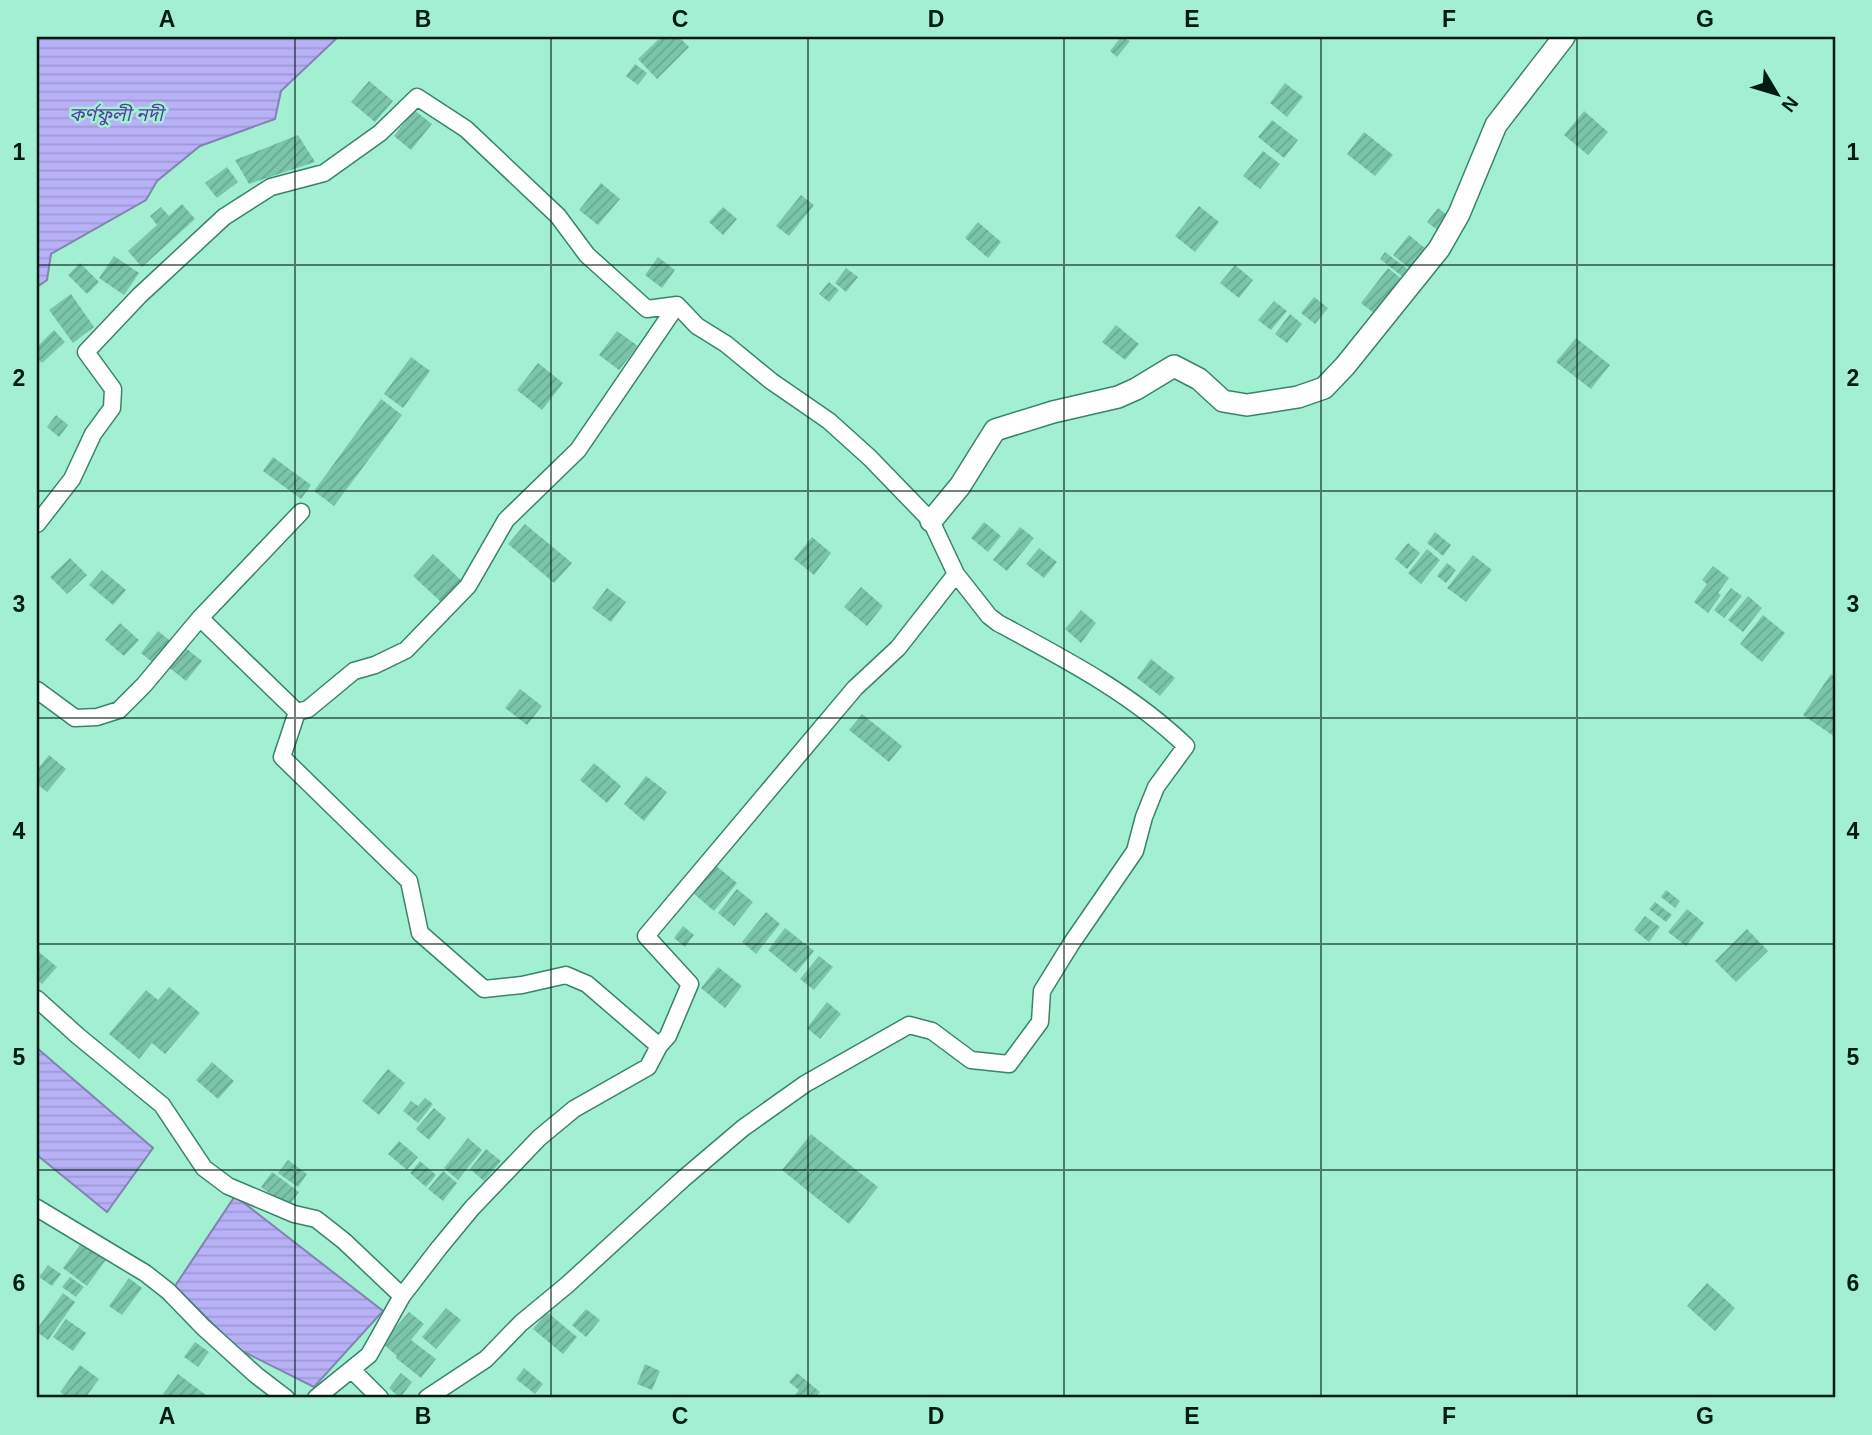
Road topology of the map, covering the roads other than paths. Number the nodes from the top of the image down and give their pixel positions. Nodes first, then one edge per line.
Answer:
1 (1564, 37) edge
2 (677, 305) junction
3 (301, 512) dead end
4 (931, 521) junction
5 (37, 524) edge
6 (956, 574) junction
7 (200, 618) junction
8 (37, 690) edge
9 (297, 712) junction
10 (37, 999) edge
11 (659, 1046) junction
12 (37, 1208) edge
13 (402, 1296) junction
14 (352, 1370) junction
15 (286, 1398) edge
16 (316, 1398) edge
17 (380, 1398) edge
18 (427, 1398) edge

1 - 4 street
2 - 4 street
2 - 5 street
2 - 9 street
3 - 7 street
4 - 6 street
6 - 11 street
6 - 18 street
7 - 8 street
7 - 9 street
9 - 11 street
10 - 13 street
11 - 13 street
12 - 15 street
13 - 14 street
14 - 16 street
14 - 17 street

